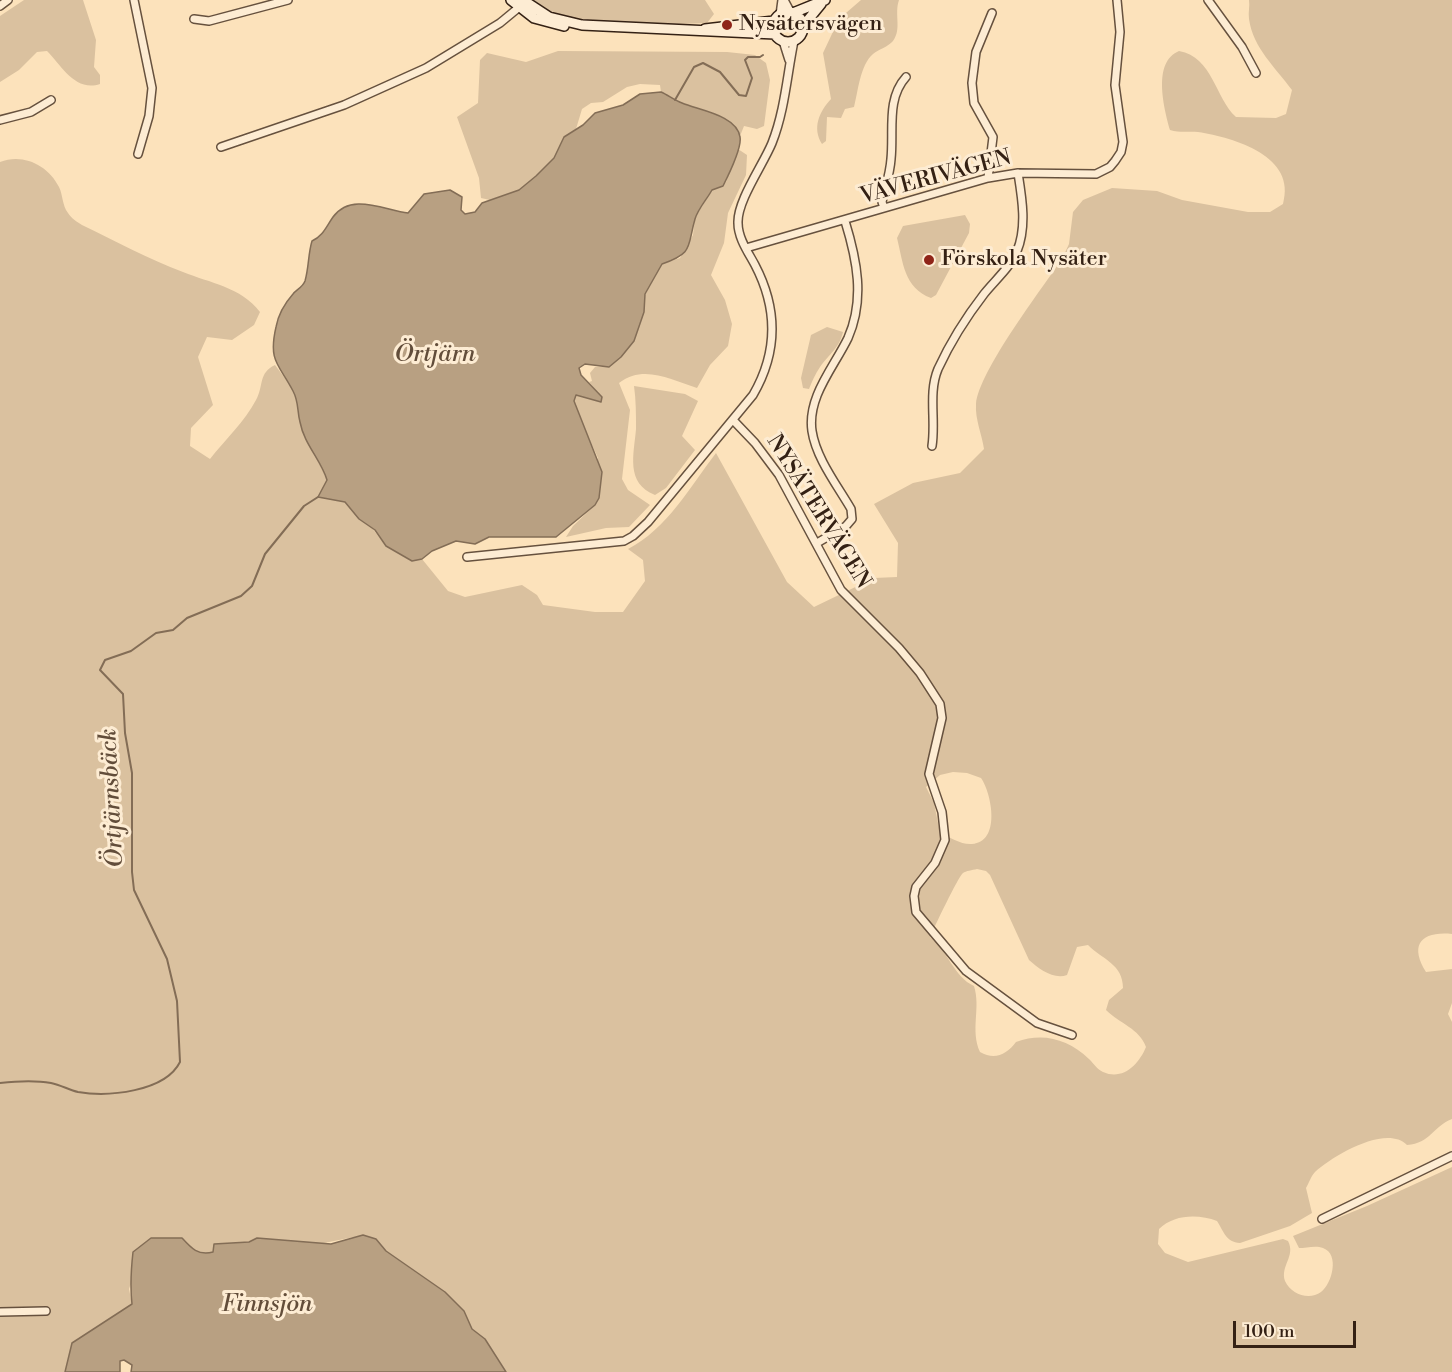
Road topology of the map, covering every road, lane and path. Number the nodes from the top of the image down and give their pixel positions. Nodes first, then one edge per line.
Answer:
1 (8, 0) edge
2 (134, 0) edge
3 (288, 0) edge
4 (511, 0) edge
5 (783, 0) edge
6 (825, 0) edge
7 (1117, 0) edge
8 (1208, 0) edge
9 (522, 3) edge
10 (0, 6) edge
11 (792, 13) junction
12 (992, 13) dead end
13 (777, 18) junction
14 (194, 19) dead end
15 (803, 26) junction
16 (702, 30) junction
17 (775, 34) junction
18 (783, 41) junction
19 (794, 41) junction
20 (789, 60) junction
21 (1256, 73) dead end
22 (906, 77) dead end
23 (51, 100) dead end
24 (0, 120) edge
25 (221, 147) dead end
26 (138, 154) dead end
27 (1018, 173) junction
28 (988, 178) junction
29 (884, 208) junction
30 (845, 221) junction
31 (746, 248) junction
32 (733, 420) junction
33 (932, 446) dead end
34 (817, 543) junction
35 (466, 557) dead end
36 (1072, 1035) dead end
37 (1452, 1156) edge
38 (1322, 1219) dead end
39 (46, 1311) dead end
40 (0, 1312) edge

1 - 10 street
2 - 26 street
3 - 14 street
4 - 9 street
5 - 11 street
5 - 13 street
6 - 11 street
6 - 15 street
7 - 27 street, VÄVERIVÄGEN
8 - 21 street
9 - 16 street
9 - 25 street
11 - 13 street
11 - 15 street
12 - 28 street
13 - 16 street
13 - 17 street
15 - 19 street
16 - 17 street
17 - 18 street
18 - 19 street
18 - 20 street
19 - 20 street
20 - 31 street
22 - 29 street
23 - 24 street
27 - 28 street, VÄVERIVÄGEN
27 - 33 street
28 - 29 street, VÄVERIVÄGEN
29 - 30 street, VÄVERIVÄGEN
30 - 31 street, VÄVERIVÄGEN
30 - 34 street
31 - 32 street
32 - 34 street, NYSÄTERVÄGEN
32 - 35 street
34 - 36 street, NYSÄTERVÄGEN
37 - 38 street
39 - 40 street

